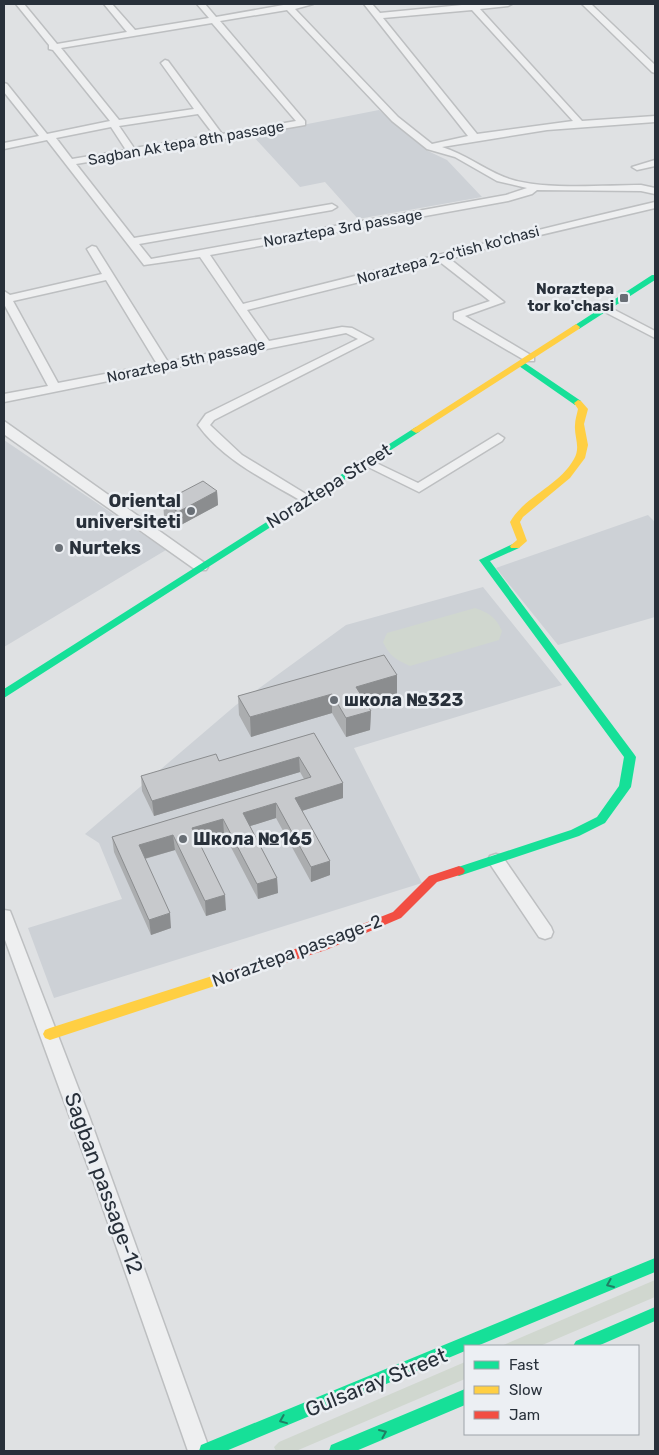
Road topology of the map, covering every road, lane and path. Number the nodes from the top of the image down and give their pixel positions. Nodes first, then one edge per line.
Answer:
1 (20, 4) edge
2 (108, 4) edge
3 (201, 4) edge
4 (309, 4) edge
5 (368, 4) edge
6 (508, 4) edge
7 (586, 4) edge
8 (473, 6) junction
9 (289, 7) junction
10 (378, 16) junction
11 (216, 20) junction
12 (133, 34) junction
13 (52, 46) junction
14 (165, 63) dead end
15 (655, 70) edge
16 (4, 86) edge
17 (199, 111) junction
18 (655, 120) edge
19 (113, 124) junction
20 (580, 124) junction
21 (473, 136) junction
22 (47, 137) junction
23 (220, 137) junction
24 (4, 146) edge
25 (430, 147) junction
26 (132, 152) junction
27 (71, 162) junction
28 (655, 163) edge
29 (637, 167) dead end
30 (535, 187) junction
31 (655, 191) edge
32 (655, 205) edge
33 (332, 207) dead end
34 (132, 242) junction
35 (92, 249) dead end
36 (204, 253) junction
37 (442, 258) junction
38 (110, 276) junction
39 (655, 277) edge
40 (5, 296) edge
41 (241, 308) junction
42 (607, 309) junction
43 (9, 312) edge
44 (655, 334) edge
45 (265, 344) junction
46 (526, 361) junction
47 (164, 365) junction
48 (55, 388) junction
49 (4, 398) edge
50 (4, 425) edge
51 (498, 438) dead end
52 (366, 462) junction
53 (308, 499) junction
54 (200, 567) junction
55 (4, 694) edge
56 (496, 860) junction
57 (4, 916) edge
58 (545, 932) dead end
59 (50, 1034) junction
60 (655, 1265) edge
61 (655, 1314) edge
62 (583, 1345) edge
63 (464, 1397) edge
64 (199, 1451) edge
65 (207, 1451) edge
66 (338, 1451) edge

1 - 13 street
2 - 12 street
3 - 11 street
4 - 9 street
5 - 10 street
6 - 8 street
7 - 15 street
8 - 10 street
8 - 20 street
9 - 11 street
9 - 25 street
10 - 21 street
11 - 12 street
11 - 23 street, Sagban Ak tepa 8th passage
12 - 13 street
13 - 19 street
14 - 17 street
16 - 22 street
17 - 19 street
17 - 23 street
18 - 20 street
19 - 22 street
19 - 26 street
20 - 21 street
21 - 25 street
22 - 24 street
22 - 27 street
23 - 26 street, Sagban Ak tepa 8th passage
25 - 30 street
26 - 27 street, Sagban Ak tepa 8th passage
27 - 34 street
28 - 29 street
30 - 31 street
30 - 36 street, Noraztepa 3rd passage
32 - 37 street, Noraztepa 2-o'tish ko'chasi
33 - 34 street
34 - 36 street, Noraztepa 3rd passage
35 - 38 street
36 - 41 street
37 - 41 street, Noraztepa 2-o'tish ko'chasi
37 - 46 street
38 - 40 street
38 - 47 street
39 - 42 main road, Noraztepa Street
40 - 43 street
41 - 45 street
42 - 44 street
42 - 46 main road, Noraztepa Street
43 - 48 street
45 - 47 street, Noraztepa 5th passage
45 - 53 street, Noraztepa 5th passage
46 - 52 main road, Noraztepa Street
46 - 56 main road, Noraztepa passage-2
47 - 48 street, Noraztepa 5th passage
48 - 49 street, Noraztepa 5th passage
50 - 54 street
51 - 52 street
52 - 53 main road, Noraztepa Street
53 - 54 main road, Noraztepa Street
54 - 55 main road, Noraztepa Street
56 - 58 street
56 - 59 main road, Noraztepa passage-2
57 - 59 street, Sagban passage-12
59 - 64 street, Sagban passage-12
60 -> 65 main road, Gulsaray Street
61 - 62 main road
66 -> 63 main road

